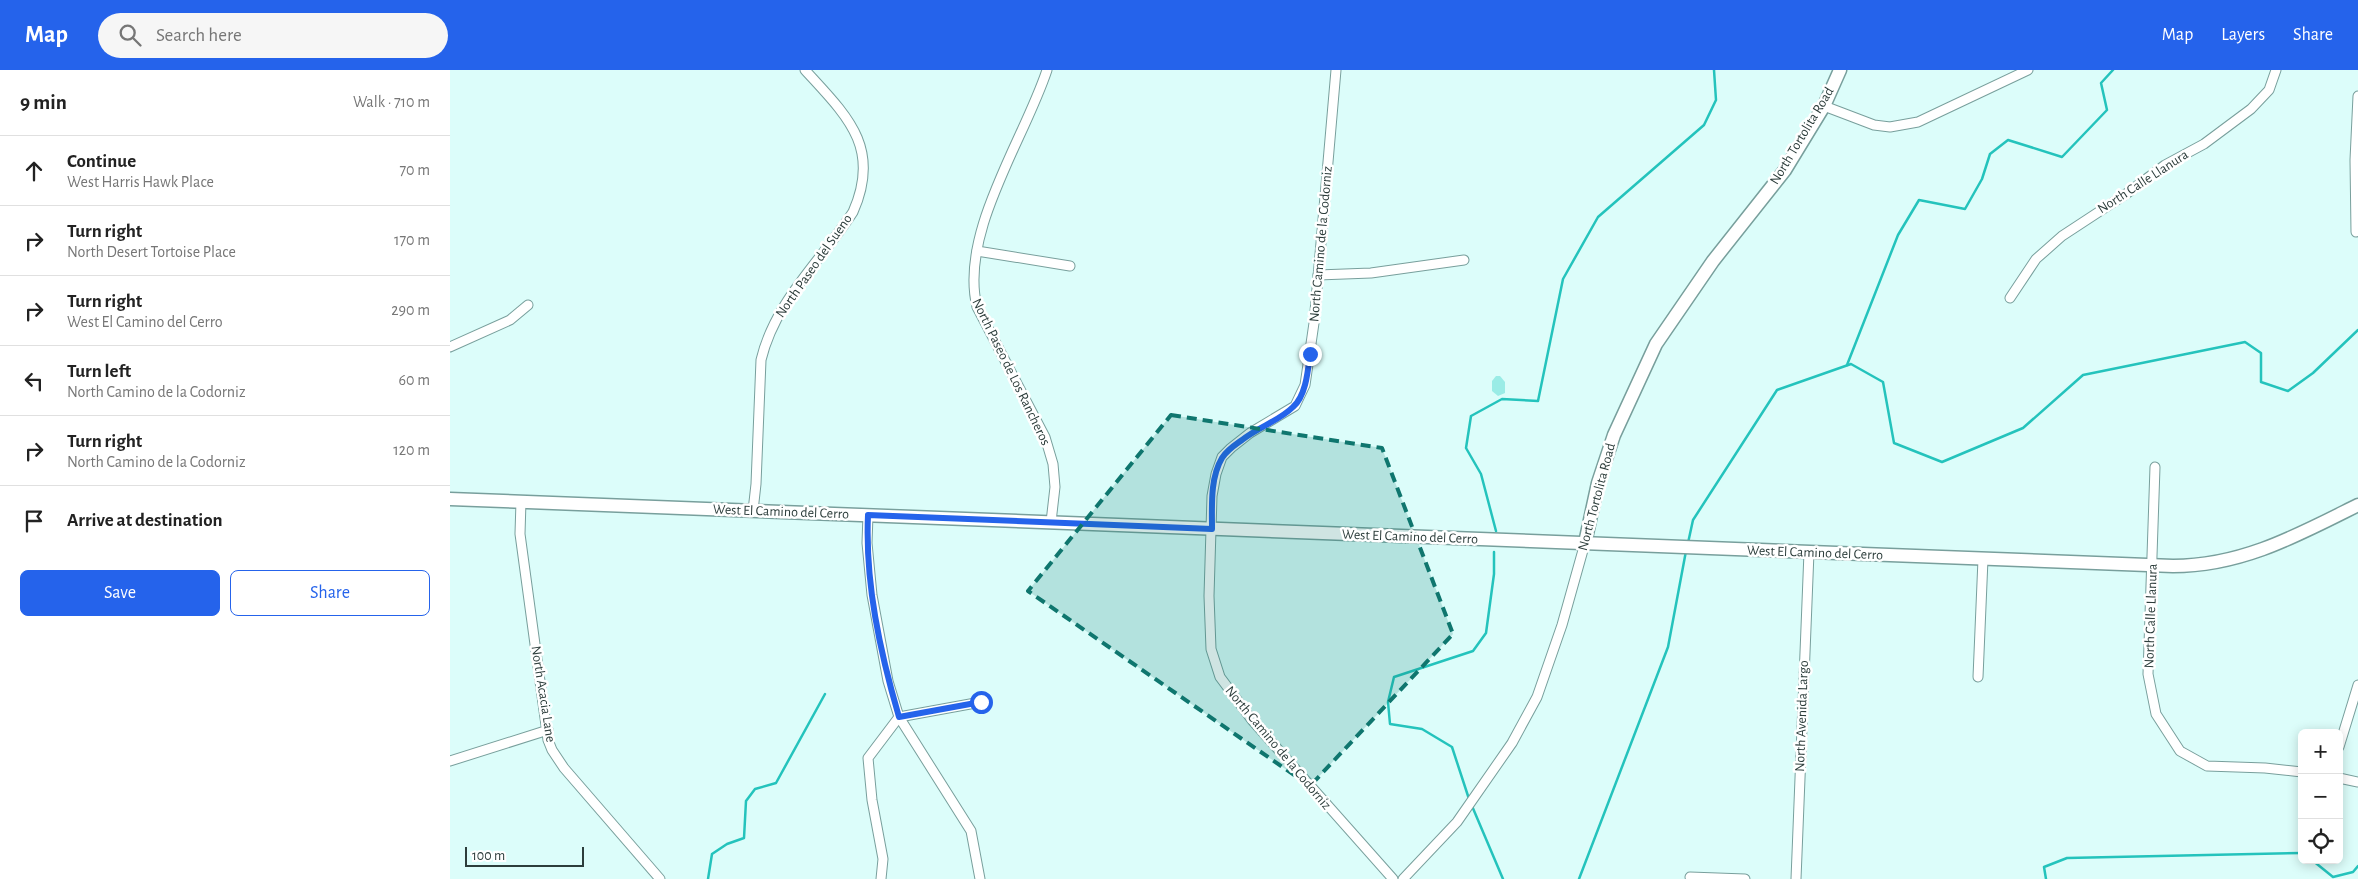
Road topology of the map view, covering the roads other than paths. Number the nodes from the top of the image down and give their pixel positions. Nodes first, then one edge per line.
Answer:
1 (805, 70) edge
2 (1047, 70) edge
3 (1336, 70) edge
4 (1840, 70) edge
5 (2028, 70) edge
6 (2276, 70) edge
7 (2358, 96) edge
8 (1824, 106) junction
9 (2356, 232) dead end
10 (977, 251) junction
11 (1464, 260) dead end
12 (1070, 266) dead end
13 (1318, 275) junction
14 (2010, 298) dead end
15 (528, 305) dead end
16 (450, 347) edge
17 (2155, 467) dead end
18 (450, 499) edge
19 (521, 501) junction
20 (2358, 505) edge
21 (753, 511) junction
22 (868, 515) junction
23 (1051, 522) junction
24 (1212, 529) junction
25 (1585, 544) junction
26 (1809, 552) junction
27 (1983, 559) junction
28 (2152, 566) junction
29 (1978, 677) dead end
30 (2358, 685) edge
31 (981, 702) dead end
32 (899, 717) junction
33 (548, 730) junction
34 (2343, 734) edge
35 (450, 761) edge
36 (2298, 772) edge
37 (2343, 779) edge
38 (2358, 782) edge
39 (1690, 877) dead end
40 (660, 879) edge
41 (881, 879) edge
42 (980, 879) edge
43 (1393, 879) edge
44 (1403, 879) edge
45 (1745, 879) edge
46 (1796, 879) edge

1 - 21 street, North Paseo del Sueno
2 - 10 street, North Paseo de Los Rancheros
3 - 13 street, North Camino de la Codorniz
4 - 8 street, North Tortolita Road
5 - 8 street
6 - 14 street, North Calle Llanura
7 - 9 street
8 - 25 street, North Tortolita Road
10 - 12 street
10 - 23 street, North Paseo de Los Rancheros
11 - 13 street
13 - 24 street, North Camino de la Codorniz
15 - 16 street
17 - 28 street, North Calle Llanura
18 - 19 street, West El Camino del Cerro
19 - 21 street, West El Camino del Cerro
19 - 33 street, North Acacia Lane
20 - 28 street, West El Camino del Cerro
21 - 22 street, West El Camino del Cerro
22 - 23 street, West El Camino del Cerro
22 - 32 street
23 - 24 street, West El Camino del Cerro
24 - 25 street, West El Camino del Cerro
24 - 43 street, North Camino de la Codorniz
25 - 26 street, West El Camino del Cerro
25 - 44 street, North Tortolita Road
26 - 27 street, West El Camino del Cerro
26 - 46 street, North Avenida Largo
27 - 28 street, West El Camino del Cerro
27 - 29 street
28 - 36 street, North Calle Llanura
30 - 34 street
31 - 32 street
32 - 41 street
32 - 42 street
33 - 35 street
33 - 40 street, North Acacia Lane
37 - 38 street
39 - 45 street

